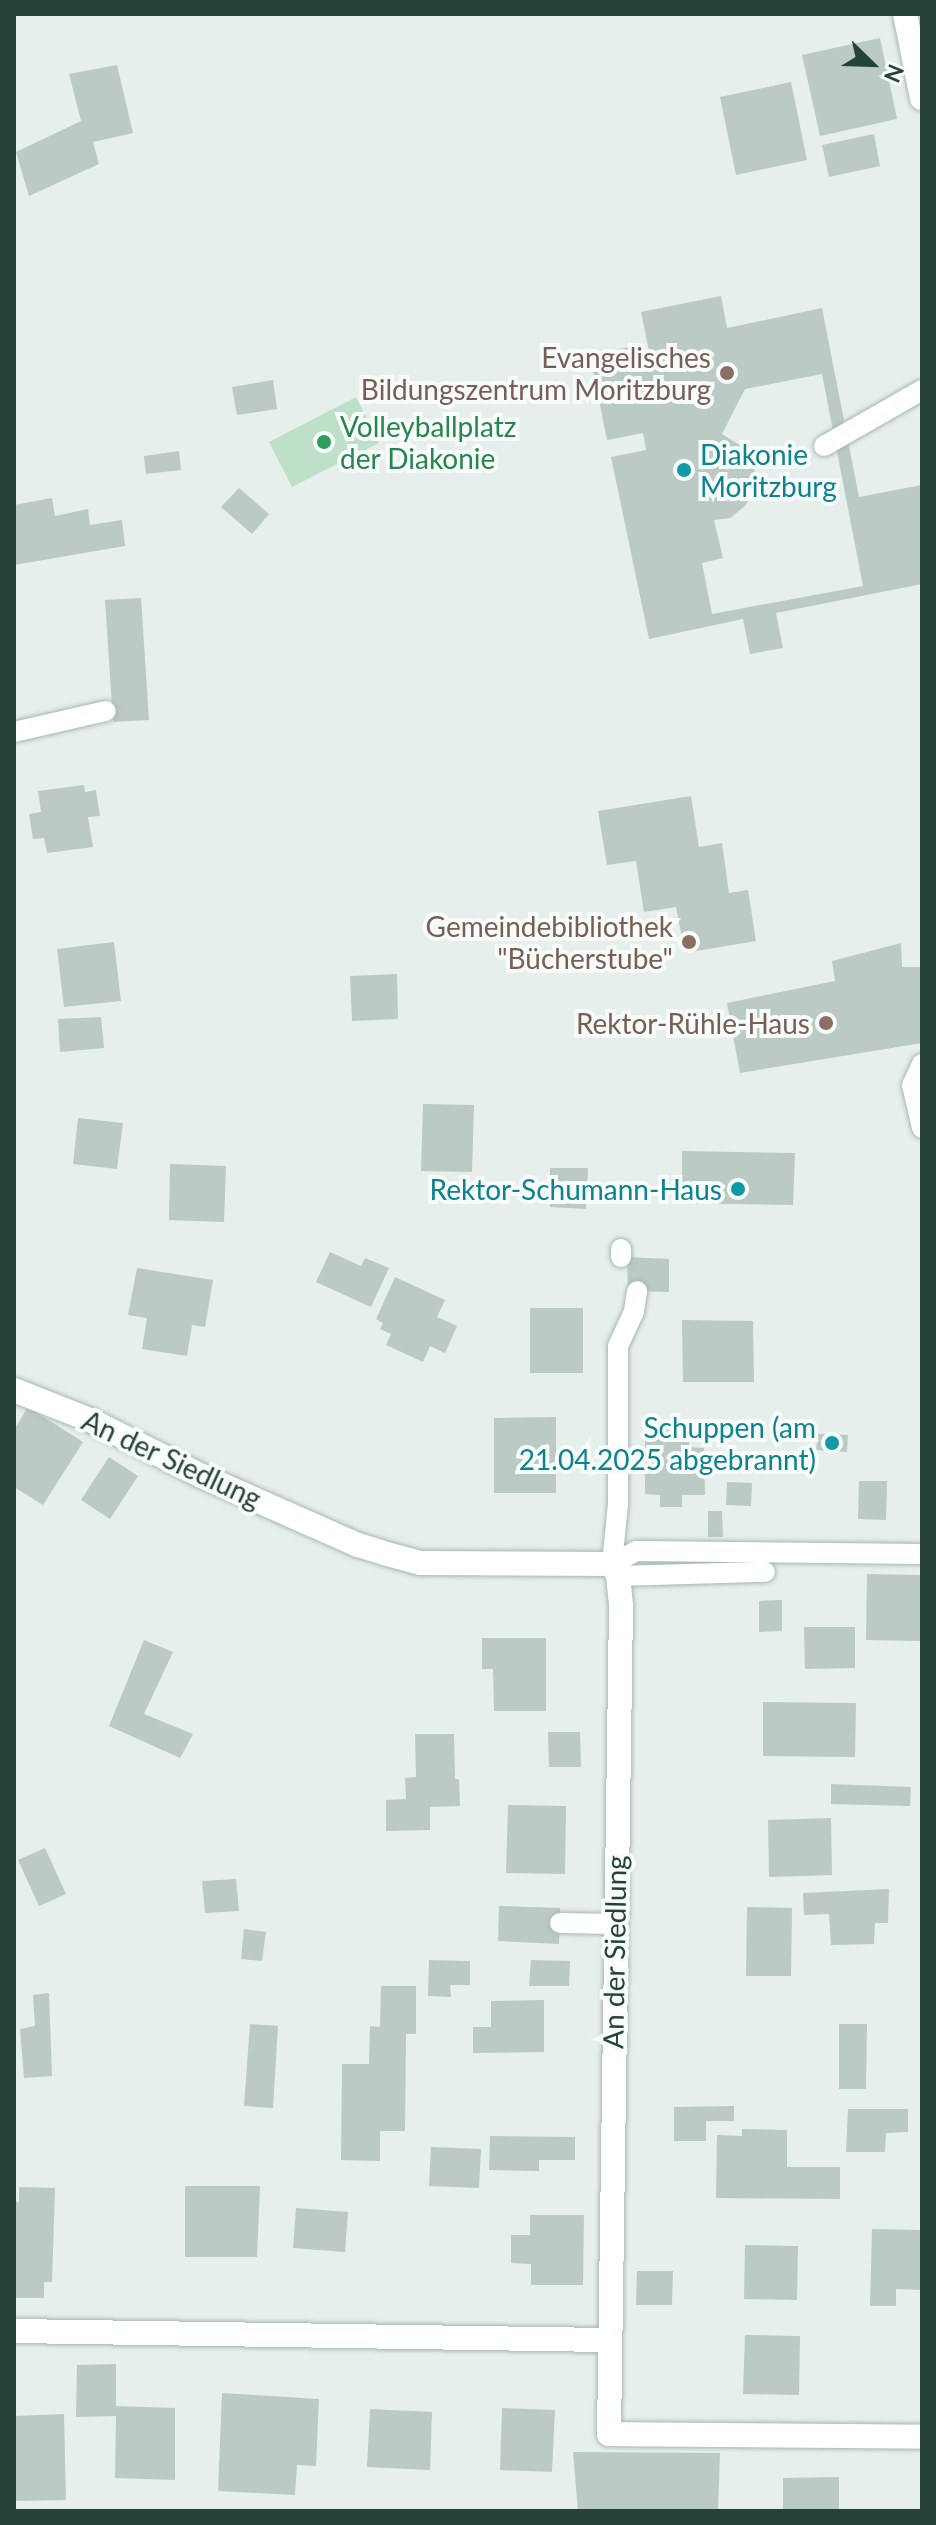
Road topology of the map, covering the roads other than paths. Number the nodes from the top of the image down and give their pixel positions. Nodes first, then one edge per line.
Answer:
1 (905, 14) edge
2 (922, 98) edge
3 (922, 390) edge
4 (824, 446) dead end
5 (106, 711) dead end
6 (14, 732) edge
7 (922, 1064) edge
8 (922, 1128) edge
9 (637, 1291) dead end
10 (14, 1390) edge
11 (922, 1554) edge
12 (615, 1570) junction
13 (765, 1572) dead end
14 (560, 1923) dead end
15 (615, 1924) junction
16 (14, 2331) edge
17 (608, 2340) junction
18 (922, 2437) edge

1 - 2 street
3 - 4 lane
5 - 6 lane
7 - 8 lane
9 - 12 lane
10 - 12 street, An der Siedlung
11 - 12 lane, An der Siedlung
12 - 13 lane
12 - 15 street, An der Siedlung
14 - 15 lane
15 - 17 street, An der Siedlung
16 - 17 street
17 - 18 street, An der Siedlung

